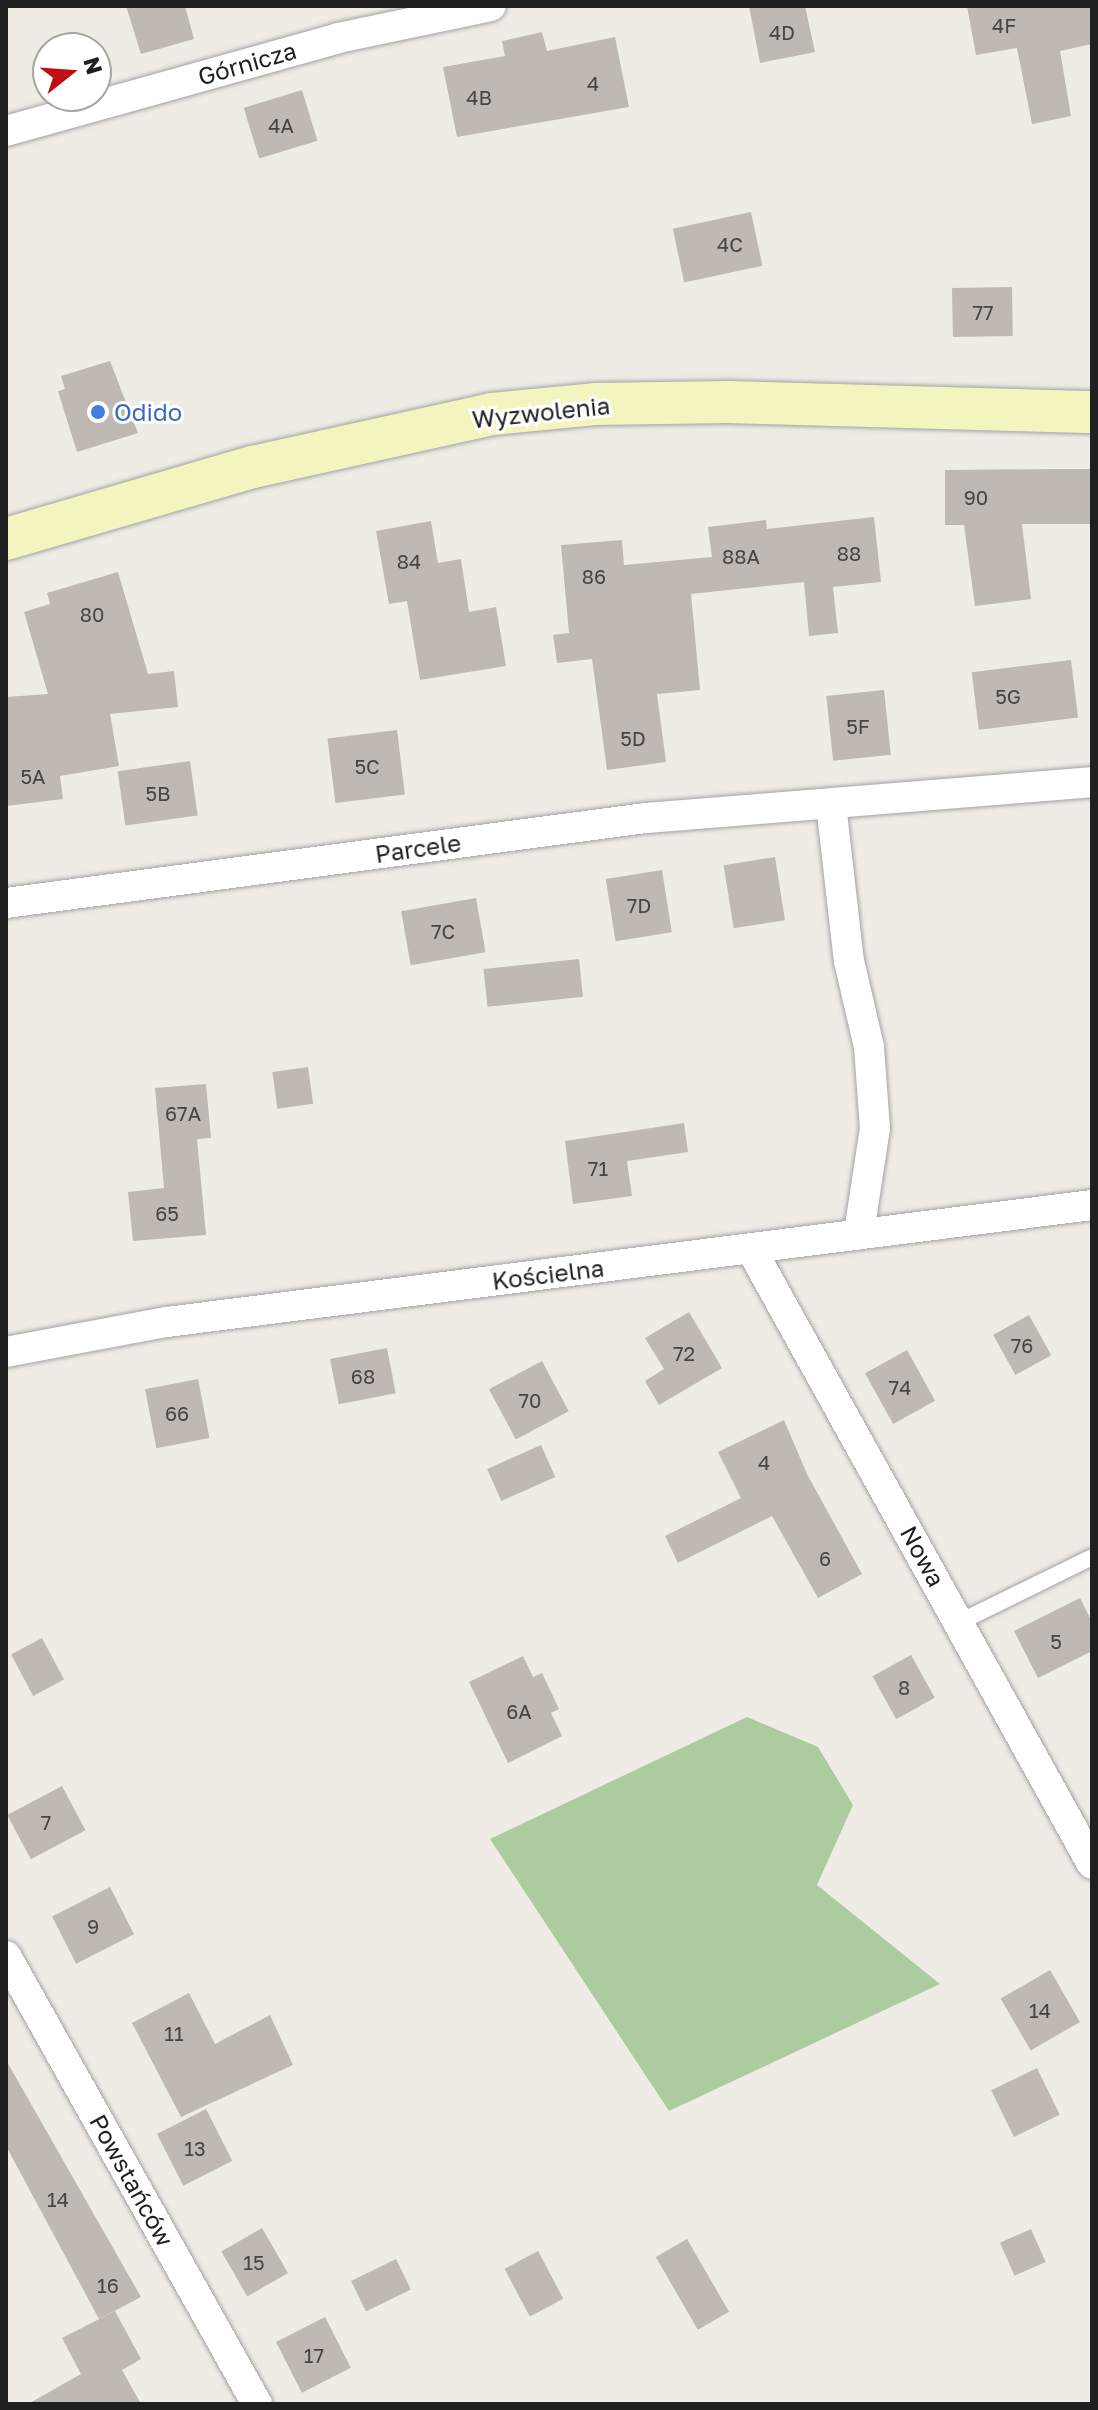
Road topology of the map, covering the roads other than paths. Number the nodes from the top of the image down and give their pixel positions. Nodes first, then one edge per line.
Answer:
1 (491, 6) edge
2 (6, 131) edge
3 (1092, 412) edge
4 (6, 538) edge
5 (1092, 782) edge
6 (831, 804) junction
7 (6, 903) edge
8 (1092, 1205) edge
9 (859, 1232) junction
10 (751, 1249) junction
11 (6, 1352) edge
12 (1092, 1557) edge
13 (960, 1622) junction
14 (1092, 1864) edge
15 (6, 1956) edge
16 (257, 2404) edge

1 - 2 street, Górnicza
3 - 4 main road, Wyzwolenia
5 - 6 street, Parcele
6 - 7 street, Parcele
6 - 9 street
8 - 9 street, Kościelna
9 - 10 street, Kościelna
10 - 11 street, Kościelna
10 - 13 street, Nowa
12 - 13 lane
13 - 14 street, Nowa
15 - 16 street, Powstańców

